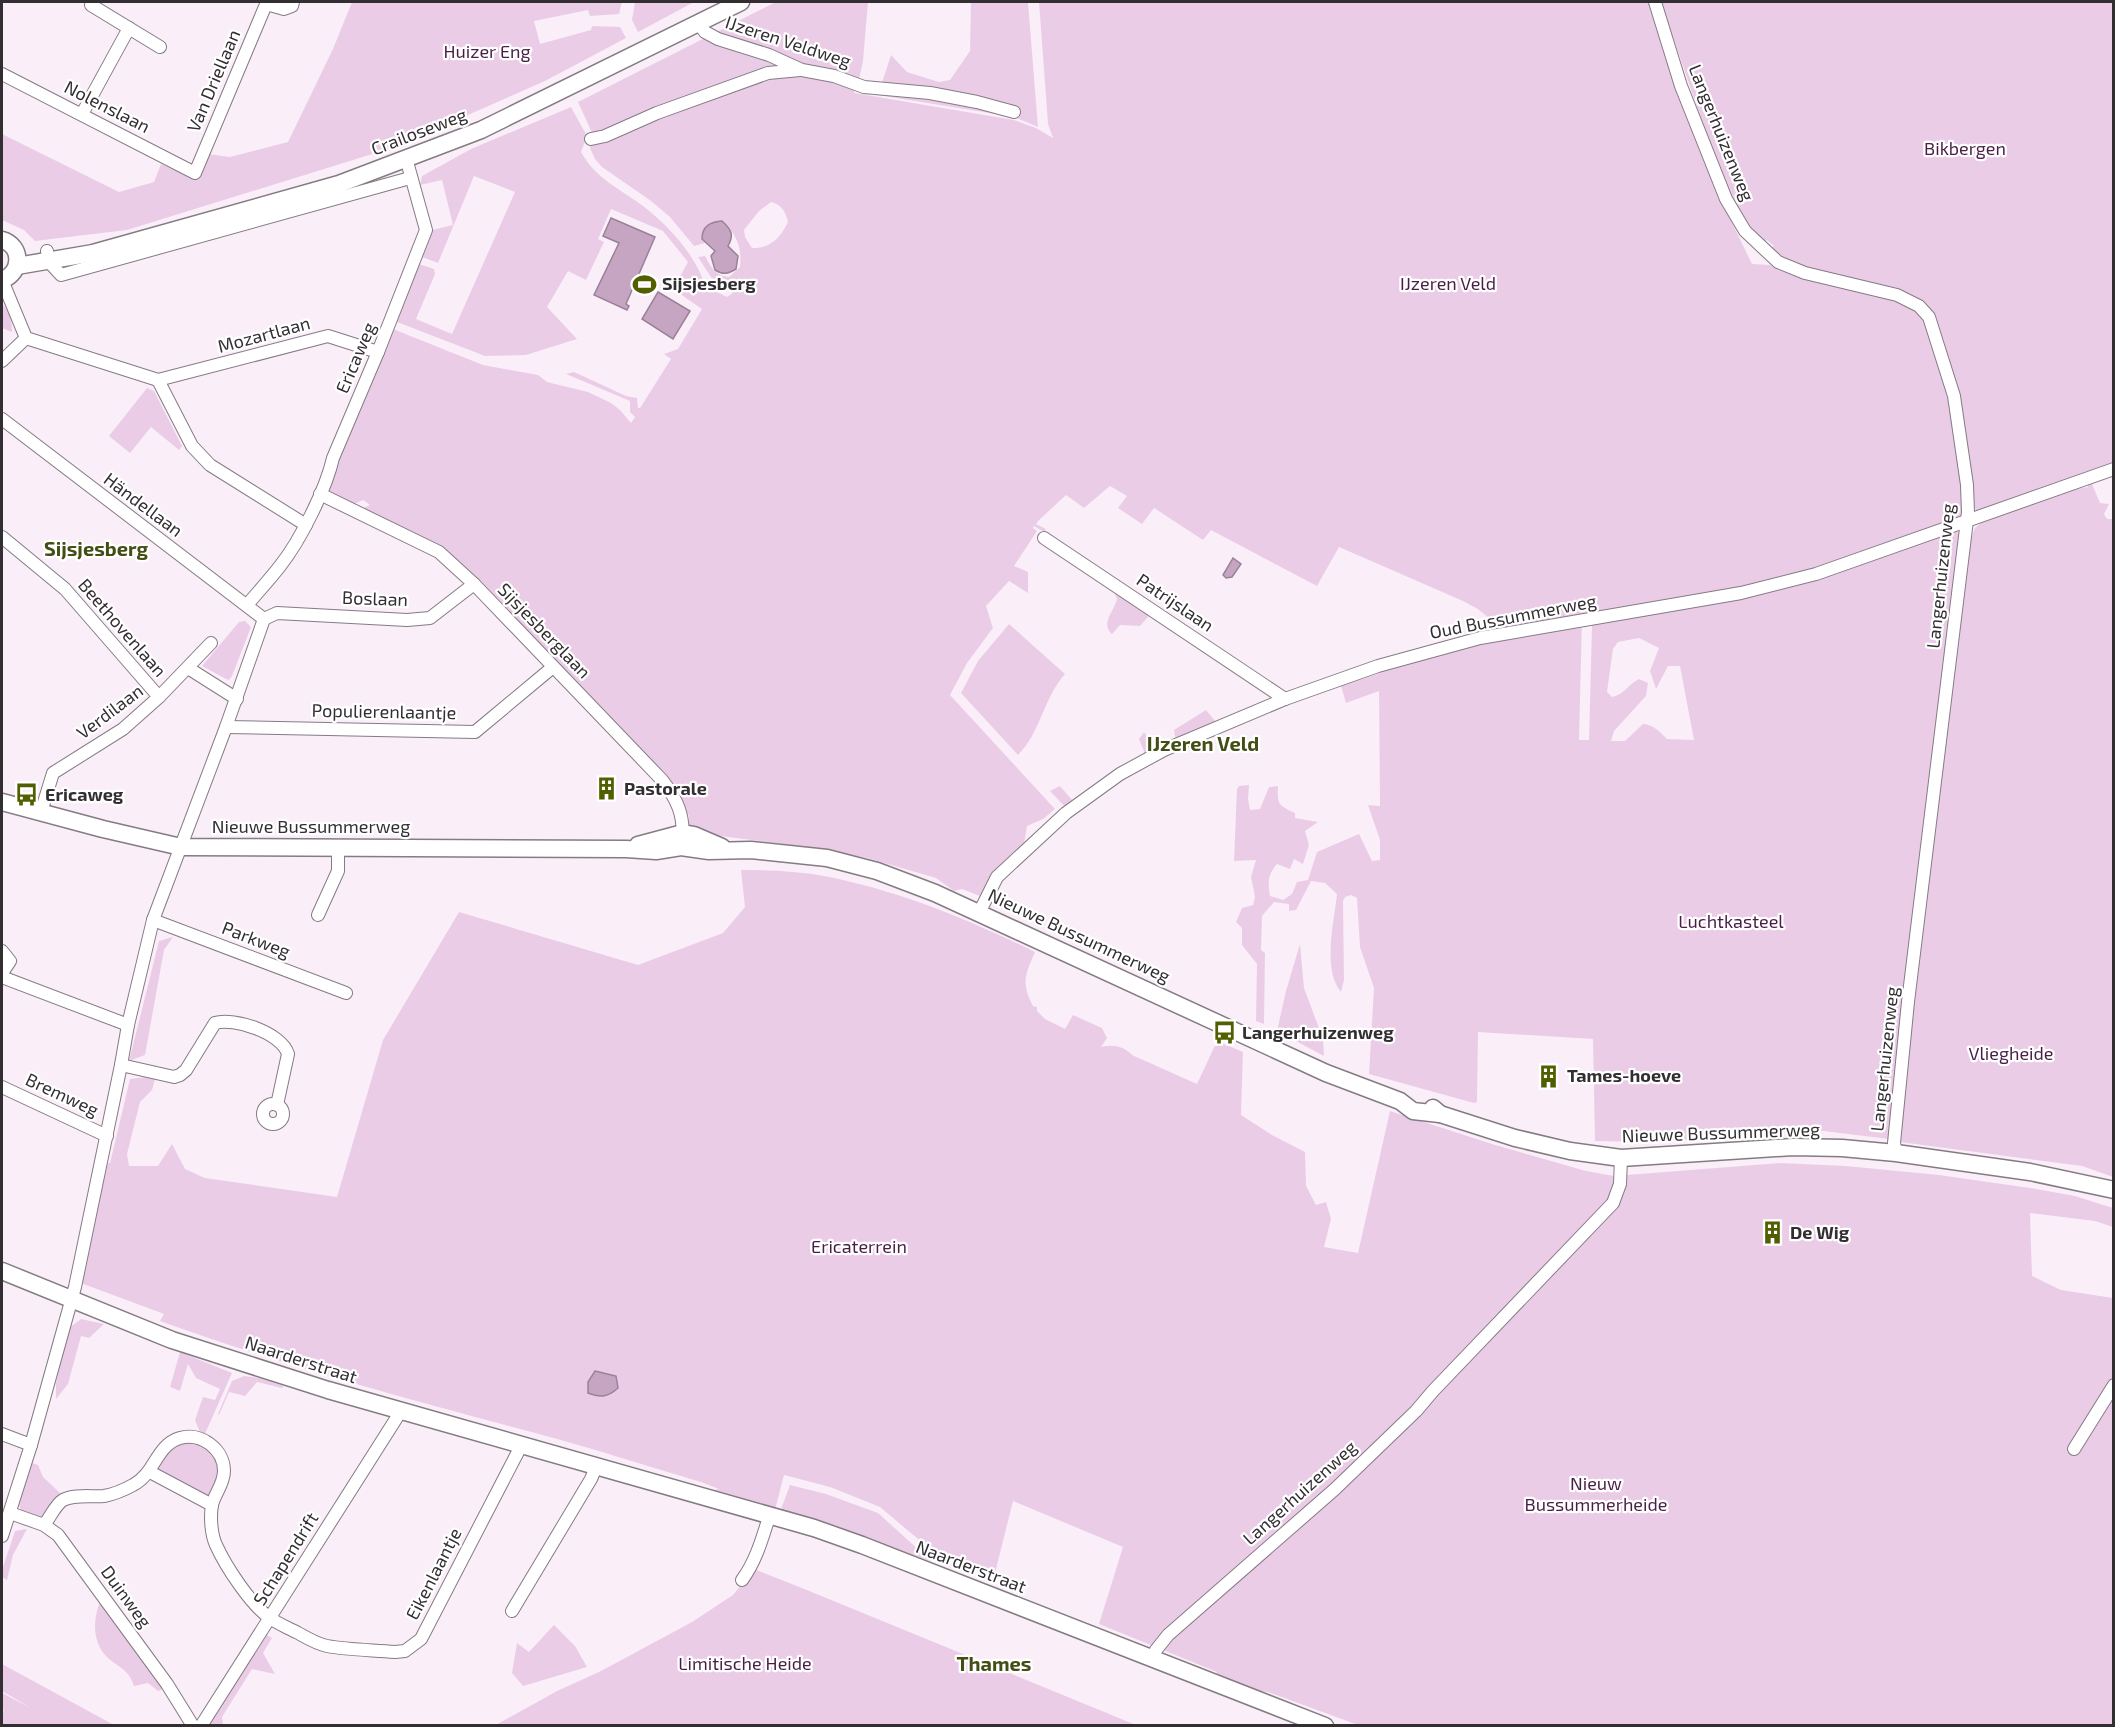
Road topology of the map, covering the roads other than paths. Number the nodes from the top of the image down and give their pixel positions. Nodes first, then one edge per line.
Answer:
1 (93, 2) edge
2 (293, 2) edge
3 (741, 2) edge
4 (1655, 2) edge
5 (266, 3) edge
6 (698, 23) junction
7 (129, 28) junction
8 (160, 47) dead end
9 (801, 70) junction
10 (2, 74) edge
11 (1014, 112) dead end
12 (82, 114) junction
13 (591, 139) dead end
14 (406, 158) junction
15 (195, 173) joint
16 (411, 178) junction
17 (2, 240) edge
18 (48, 256) junction
19 (17, 261) junction
20 (2, 280) edge
21 (26, 338) junction
22 (378, 352) junction
23 (2, 361) edge
24 (158, 380) junction
25 (2, 420) edge
26 (2114, 469) edge
27 (320, 494) junction
28 (1967, 522) junction
29 (306, 525) junction
30 (2, 537) edge
31 (1044, 538) dead end
32 (474, 584) junction
33 (247, 605) junction
34 (264, 619) junction
35 (211, 643) dead end
36 (553, 667) junction
37 (188, 668) junction
38 (159, 697) junction
39 (237, 699) junction
40 (1285, 699) junction
41 (226, 727) junction
42 (2, 802) edge
43 (41, 812) junction
44 (682, 840) junction
45 (338, 846) junction
46 (181, 847) junction
47 (980, 911) junction
48 (318, 915) dead end
49 (153, 920) junction
50 (2, 951) edge
51 (2, 975) edge
52 (346, 993) dead end
53 (128, 1025) junction
54 (122, 1065) junction
55 (2, 1087) edge
56 (277, 1105) dead end
57 (107, 1136) junction
58 (1896, 1153) junction
59 (1621, 1158) junction
60 (2114, 1190) edge
61 (2, 1271) edge
62 (72, 1299) junction
63 (2114, 1385) edge
64 (400, 1412) junction
65 (2, 1434) edge
66 (32, 1445) junction
67 (521, 1446) junction
68 (2074, 1449) dead end
69 (596, 1467) junction
70 (150, 1472) junction
71 (212, 1505) junction
72 (10, 1513) junction
73 (768, 1517) junction
74 (44, 1525) junction
75 (2, 1536) edge
76 (742, 1580) dead end
77 (512, 1611) dead end
78 (270, 1618) junction
79 (1152, 1658) junction
80 (193, 1725) edge
81 (201, 1725) edge
82 (1325, 1725) edge

1 - 7 street
2 - 5 street, Van Driellaan
3 - 6 main road, Crailoseweg
4 - 28 street, Langerhuizenweg
5 - 15 street, Van Driellaan
6 - 9 street, IJzeren Veldweg
6 - 14 main road, Crailoseweg
7 - 8 street
7 - 12 street
9 - 11 street, IJzeren Veldweg
9 - 13 street
10 - 12 street, Nolenslaan
12 - 15 street, Nolenslaan
14 - 16 street, Ericaweg
14 - 18 main road, Crailoseweg
16 - 18 street, Crailoseweg
16 - 22 street, Ericaweg
17 - 19 main road
18 - 19 main road, Crailoseweg
19 - 20 main road
20 - 21 street
21 - 23 street
21 - 24 street
22 - 24 street, Mozartlaan
22 - 27 street, Ericaweg
24 - 29 street
25 - 33 street, Händellaan
26 - 28 street, Oud Bussummerweg
27 - 29 street, Ericaweg
27 - 32 street, Sijsjesberglaan
28 - 40 street, Oud Bussummerweg
28 - 58 street, Langerhuizenweg
29 - 33 street, Ericaweg
30 - 38 street, Beethovenlaan
31 - 40 street, Patrijslaan
32 - 34 street, Boslaan
32 - 36 street, Sijsjesberglaan
33 - 34 street, Händellaan
34 - 39 street
35 - 37 street, Verdilaan
36 - 41 street, Populierenlaantje
36 - 44 street, Sijsjesberglaan
37 - 38 street, Verdilaan
37 - 39 street, Beethovenlaan
38 - 43 street, Verdilaan
39 - 41 street
40 - 47 street, Oud Bussummerweg
41 - 46 street
42 - 43 main road, Nieuwe Bussummerweg
43 - 46 main road, Nieuwe Bussummerweg
44 - 45 main road, Nieuwe Bussummerweg
44 - 47 main road, Nieuwe Bussummerweg
45 - 46 main road, Nieuwe Bussummerweg
45 - 48 street
46 - 49 street
47 - 59 main road, Nieuwe Bussummerweg
49 - 52 street, Parkweg
49 - 53 street
50 - 51 street
51 - 53 street
53 - 54 street
54 - 56 street
54 - 57 street
55 - 57 street, Bremweg
57 - 62 street
58 - 59 main road, Nieuwe Bussummerweg
58 - 60 main road, Nieuwe Bussummerweg
59 - 79 street, Langerhuizenweg
61 - 62 main road, Naarderstraat
62 - 64 main road, Naarderstraat
62 - 66 street
63 - 68 street
64 - 67 main road, Naarderstraat
64 - 78 street, Schapendrift
65 - 66 street
66 - 72 street
67 - 69 main road, Naarderstraat
67 - 78 street, Eikenlaantje
69 - 73 main road, Naarderstraat
69 - 77 street
70 - 71 street
70 - 71 street
70 - 74 street
71 - 78 street, Eikenlaantje
72 - 74 street, Duinweg
72 - 75 street
73 - 76 street
73 - 79 main road, Naarderstraat
74 - 80 street, Duinweg
78 - 81 street, Schapendrift
79 - 82 main road, Naarderstraat

